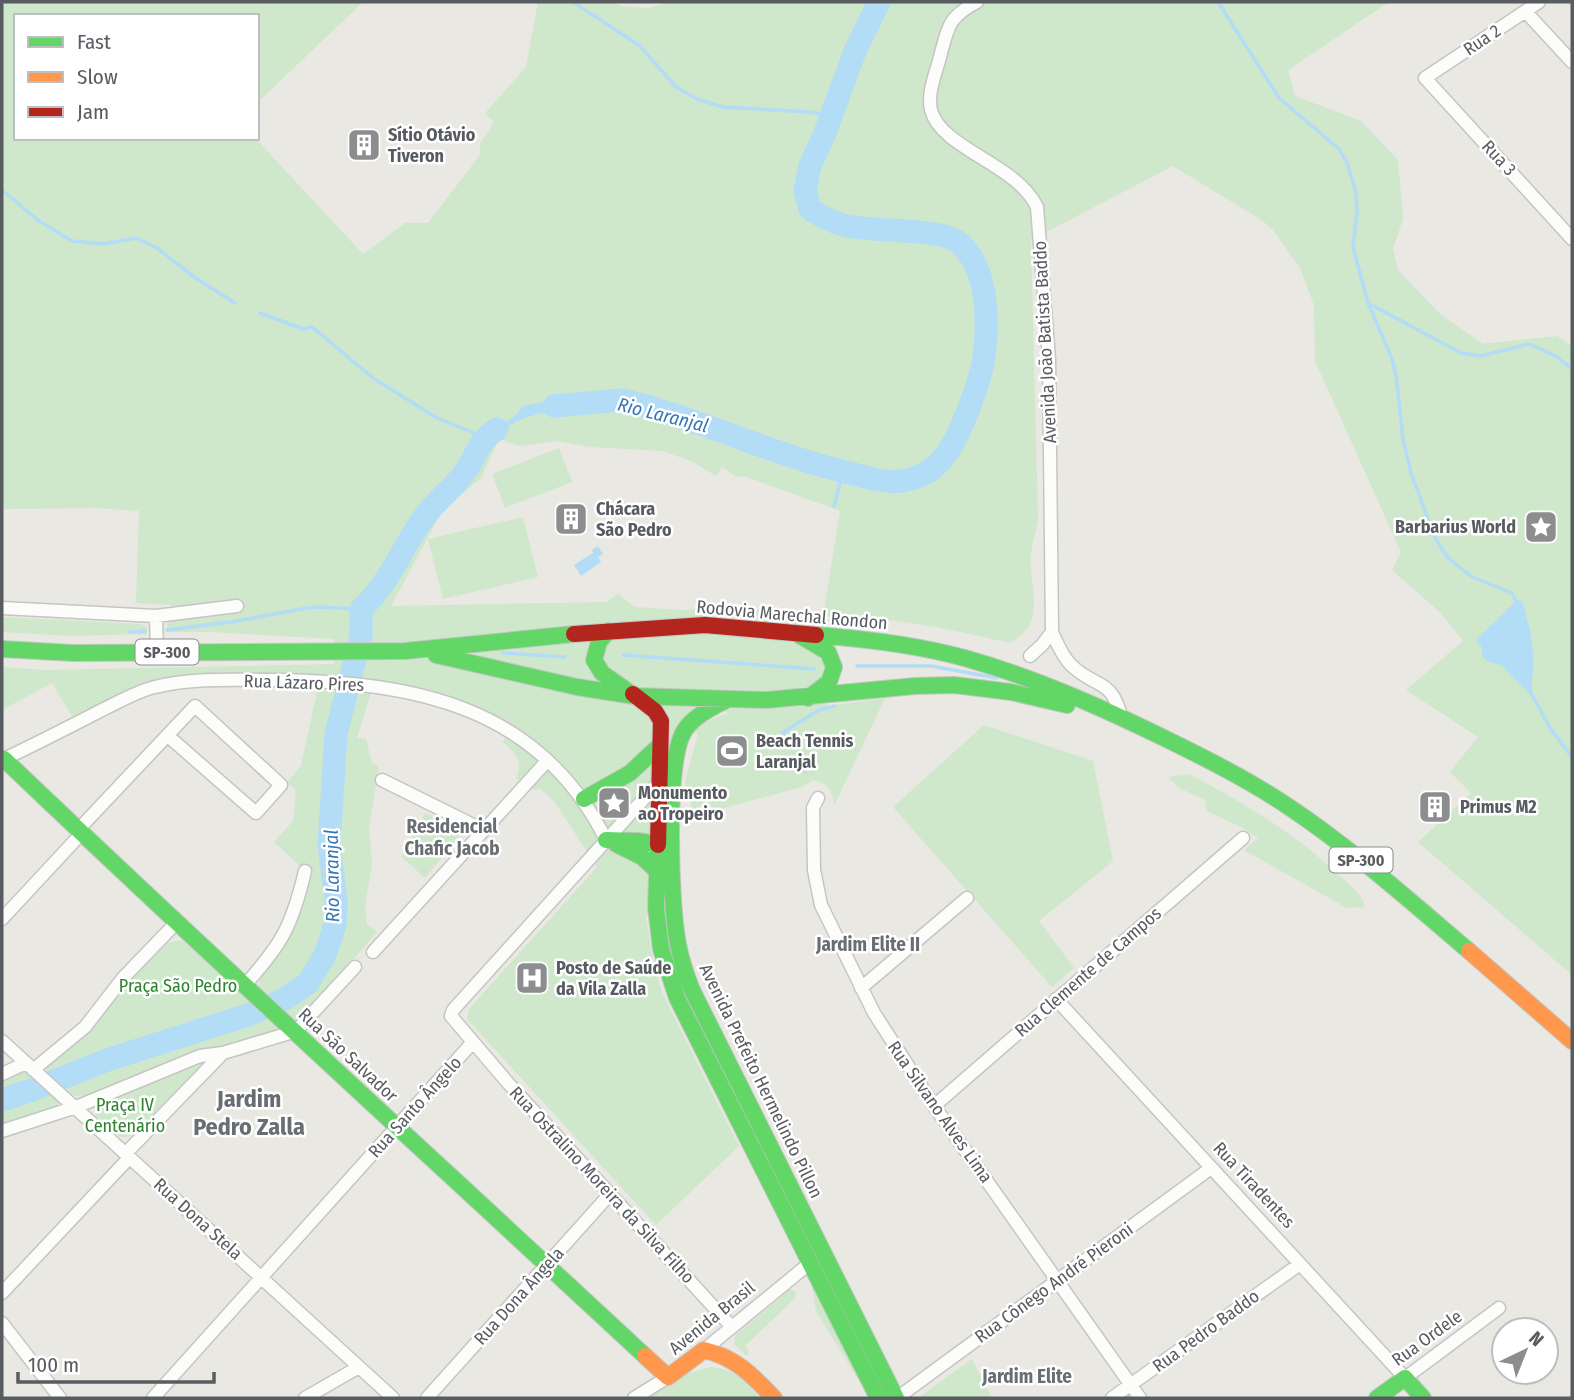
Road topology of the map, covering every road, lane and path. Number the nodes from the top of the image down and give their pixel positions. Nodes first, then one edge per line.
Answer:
1 (977, 2) edge
2 (1539, 2) edge
3 (1525, 11) junction
4 (1572, 62) edge
5 (1425, 78) joint
6 (1572, 239) edge
7 (237, 606) dead end
8 (2, 608) edge
9 (156, 616) junction
10 (608, 631) junction
11 (1052, 632) junction
12 (795, 633) junction
13 (2, 649) edge
14 (405, 651) junction
15 (157, 652) junction
16 (1030, 656) dead end
17 (633, 694) junction
18 (728, 699) junction
19 (807, 699) junction
20 (1122, 719) junction
21 (168, 736) junction
22 (660, 745) junction
23 (3, 759) edge
24 (547, 761) junction
25 (382, 780) dead end
26 (659, 783) junction
27 (818, 798) dead end
28 (584, 799) junction
29 (483, 830) junction
30 (80, 832) junction
31 (1243, 838) dead end
32 (606, 840) junction
33 (665, 846) junction
34 (305, 871) dead end
35 (657, 871) junction
36 (967, 898) dead end
37 (2, 919) edge
38 (176, 923) junction
39 (373, 952) dead end
40 (355, 967) dead end
41 (687, 975) junction
42 (670, 981) junction
43 (861, 988) junction
44 (250, 992) junction
45 (1056, 999) junction
46 (296, 1031) junction
47 (2, 1041) edge
48 (1572, 1041) edge
49 (472, 1043) junction
50 (223, 1053) junction
51 (728, 1062) junction
52 (34, 1070) junction
53 (713, 1070) junction
54 (2, 1073) edge
55 (934, 1106) junction
56 (76, 1107) junction
57 (398, 1126) junction
58 (2, 1131) edge
59 (128, 1155) junction
60 (1211, 1168) junction
61 (611, 1194) junction
62 (805, 1215) junction
63 (789, 1223) junction
64 (825, 1255) junction
65 (810, 1263) junction
66 (1300, 1264) junction
67 (546, 1266) junction
68 (262, 1277) junction
69 (1058, 1280) junction
70 (2, 1293) edge
71 (1499, 1308) dead end
72 (846, 1318) junction
73 (2, 1323) edge
74 (732, 1327) junction
75 (704, 1350) junction
76 (359, 1367) junction
77 (668, 1377) junction
78 (1405, 1378) junction
79 (1131, 1385) junction
80 (60, 1398) edge
81 (153, 1398) edge
82 (305, 1398) edge
83 (393, 1398) edge
84 (427, 1398) edge
85 (634, 1398) edge
86 (774, 1398) edge
87 (878, 1398) edge
88 (896, 1398) edge
89 (1112, 1398) edge
90 (1140, 1398) edge
91 (1377, 1398) edge
92 (1423, 1398) edge

1 - 11 street, Avenida João Batista Baddo
2 - 3 street, Rua 2
3 - 4 street
3 - 5 street, Rua 2
5 - 6 street, Rua 3
7 - 9 street
8 - 9 street
9 - 15 street
10 - 12 main road, Rodovia Marechal Rondon / SP-300
10 - 14 main road, Rodovia Marechal Rondon / SP-300
10 - 17 main road, Avenida Prefeito Hermelindo Pillon
11 - 16 street
11 - 20 street, Avenida João Batista Baddo
12 - 19 main road
12 - 20 main road, Rodovia Marechal Rondon / SP-300
13 - 15 main road, Rodovia Marechal Rondon / SP-300
14 - 15 main road, Rodovia Marechal Rondon / SP-300
14 - 17 main road, Rodovia Marechal Rondon / SP-300
17 - 18 main road, Rodovia Marechal Rondon / SP-300
17 - 22 main road, Avenida Prefeito Hermelindo Pillon
18 - 19 main road, Rodovia Marechal Rondon / SP-300
18 - 33 main road, Avenida Prefeito Hermelindo Pillon
19 - 20 main road, Rodovia Marechal Rondon / SP-300
20 - 48 main road, Rodovia Marechal Rondon / SP-300
21 - 21 street
21 - 30 street
22 - 26 main road, Avenida Prefeito Hermelindo Pillon
22 - 28 main road
23 - 24 street, Rua Lázaro Pires
23 - 30 main road, Rua São Salvador
24 - 28 street, Rua Lázaro Pires
24 - 29 street
25 - 29 street
26 - 32 street, Rua Santo Ângelo
26 - 33 main road, Avenida Prefeito Hermelindo Pillon
27 - 43 street, Rua Silvano Alves Lima
28 - 32 street, Rua Lázaro Pires
29 - 39 street
30 - 37 street
30 - 38 main road, Rua São Salvador
31 - 45 street, Rua Clemente de Campos
32 - 33 main road
32 - 35 main road
32 - 49 street, Rua Santo Ângelo
33 - 35 main road, Avenida Prefeito Hermelindo Pillon
33 - 41 main road, Avenida Prefeito Hermelindo Pillon
34 - 44 street
35 - 42 main road, Avenida Prefeito Hermelindo Pillon
36 - 43 street
38 - 44 main road, Rua São Salvador
38 - 52 street
40 - 46 street
41 - 42 main road
41 - 51 main road, Avenida Prefeito Hermelindo Pillon
42 - 53 main road, Avenida Prefeito Hermelindo Pillon
43 - 55 street, Rua Silvano Alves Lima
44 - 46 main road, Rua São Salvador
45 - 55 street, Rua Clemente de Campos
45 - 60 street, Rua Tiradentes
46 - 50 street
46 - 57 main road, Rua São Salvador
47 - 52 street, Rua Dona Stela
49 - 57 street, Rua Santo Ângelo
49 - 61 street, Rua Ostralino Moreira da Silva Filho
50 - 56 street
50 - 59 street
51 - 53 main road
51 - 62 main road, Avenida Prefeito Hermelindo Pillon
52 - 54 street
52 - 56 street, Rua Dona Stela
53 - 63 main road, Avenida Prefeito Hermelindo Pillon
55 - 69 street, Rua Silvano Alves Lima
56 - 58 street
56 - 59 street, Rua Dona Stela
57 - 67 main road, Rua São Salvador
57 - 68 street, Rua Santo Ângelo
59 - 68 street, Rua Dona Stela
59 - 70 street
60 - 66 street, Rua Tiradentes
60 - 69 street, Rua Cônego André Pieroni
61 - 67 street, Rua Dona Ângela
61 - 74 street, Rua Ostralino Moreira da Silva Filho
62 - 63 main road
62 - 64 main road, Avenida Prefeito Hermelindo Pillon
63 - 65 main road, Avenida Prefeito Hermelindo Pillon
64 - 65 main road
64 - 72 main road, Avenida Prefeito Hermelindo Pillon
65 - 72 main road, Avenida Prefeito Hermelindo Pillon
65 - 74 street, Avenida Brasil
66 - 78 street, Rua Tiradentes
66 - 79 street, Rua Pedro Baddo
67 - 77 main road, Rua São Salvador
67 - 84 street, Rua Dona Ângela
68 - 76 street, Rua Dona Stela
68 - 81 street, Rua Santo Ângelo
69 - 79 street, Rua Silvano Alves Lima
69 - 88 street, Rua Cônego André Pieroni
71 - 78 street, Rua Ordele
72 - 87 main road, Avenida Prefeito Hermelindo Pillon
72 - 88 main road, Avenida Prefeito Hermelindo Pillon
73 - 80 street
74 - 75 street, Avenida Brasil
75 - 77 main road, Avenida Brasil
75 - 86 main road
76 - 82 street
76 - 83 street, Rua Dona Stela
77 - 85 street, Avenida Brasil
78 - 91 main road, Rua Ordele
78 - 92 main road, Rua Tiradentes
79 - 89 street, Rua Pedro Baddo
79 - 90 street, Rua Silvano Alves Lima

